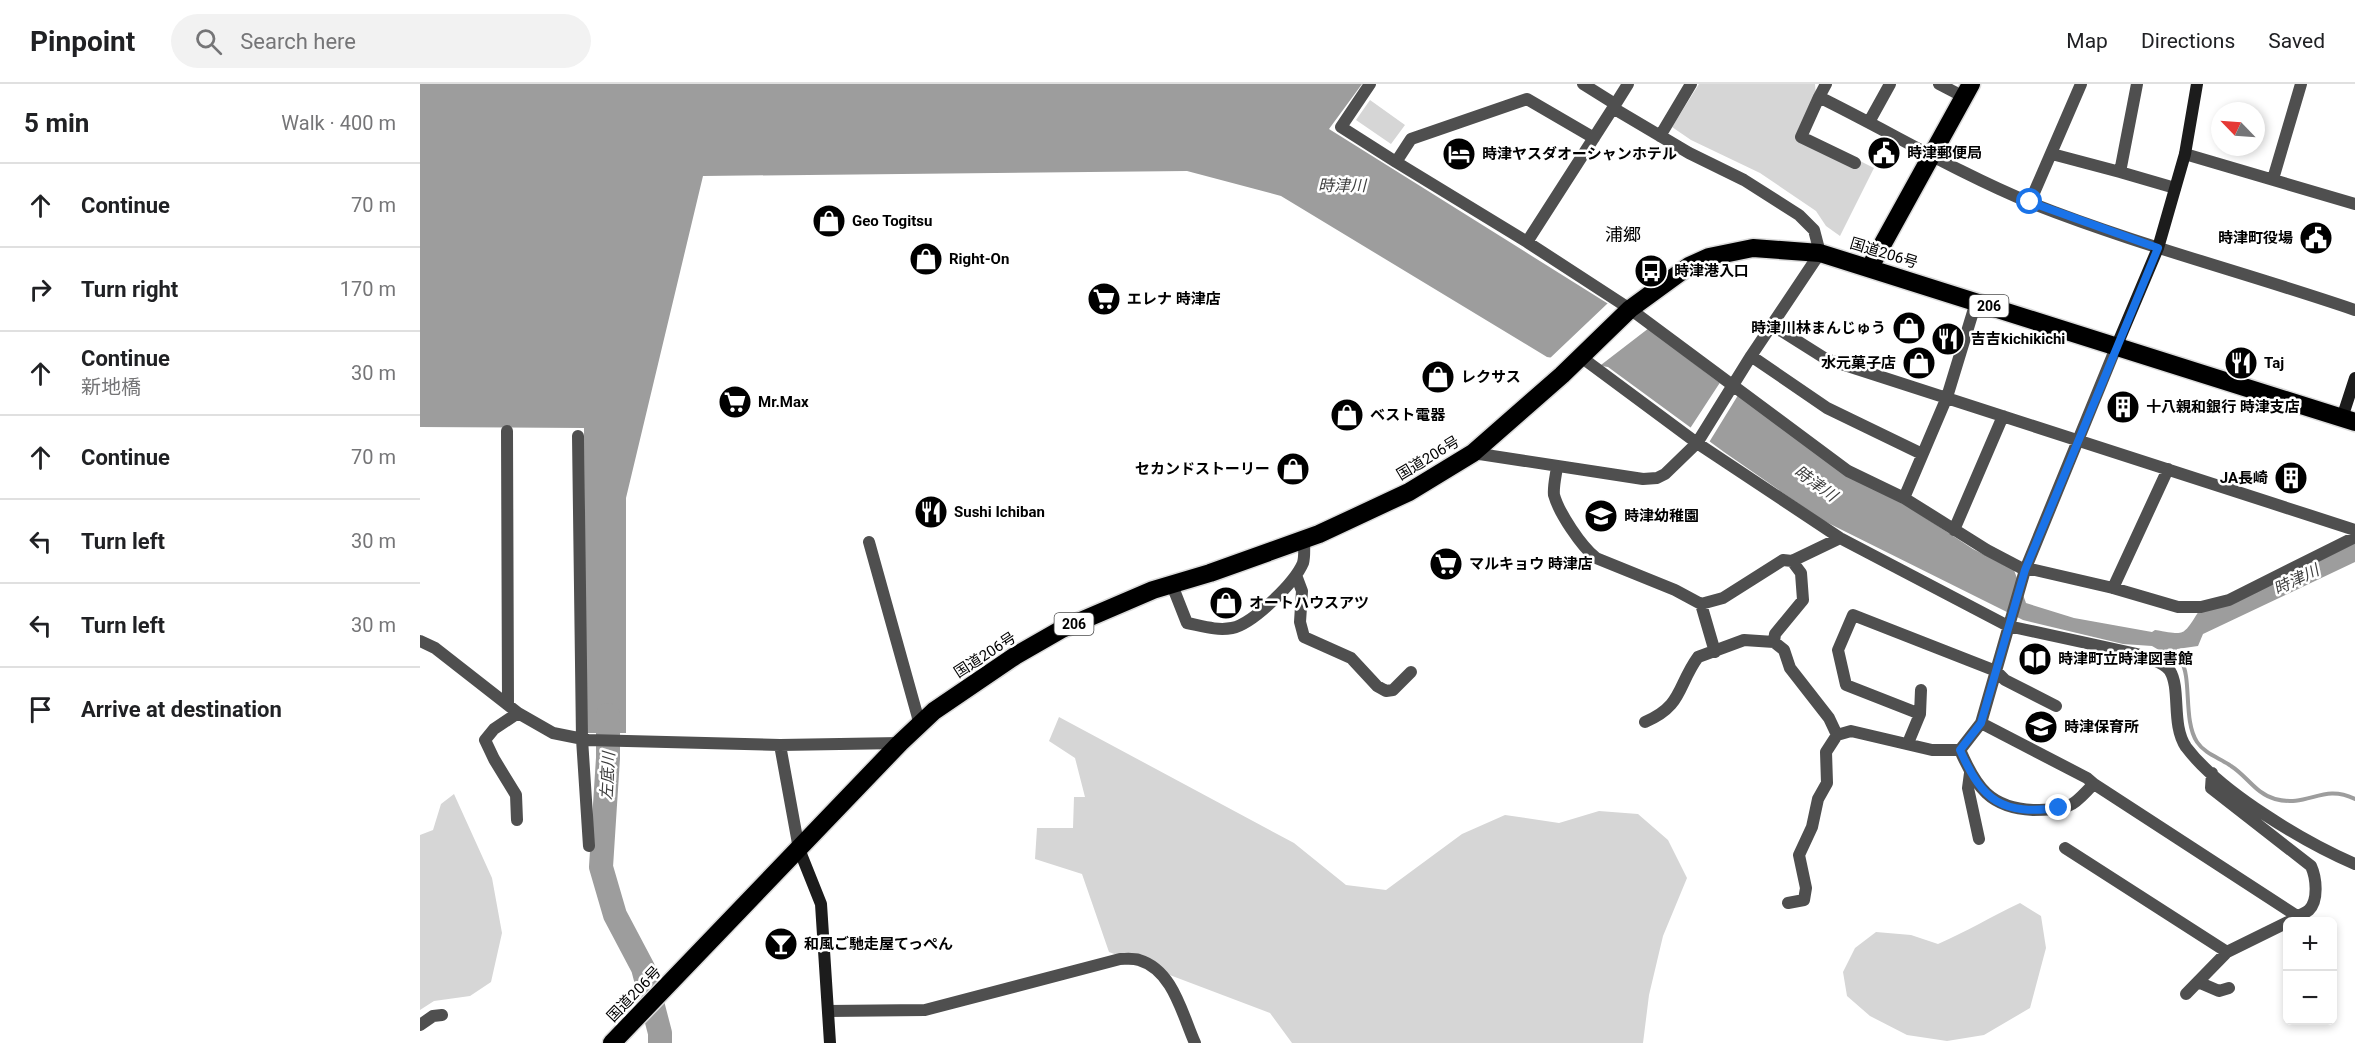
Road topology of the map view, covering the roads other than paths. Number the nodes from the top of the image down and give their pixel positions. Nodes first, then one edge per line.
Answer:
1 (1370, 84) edge
2 (1583, 84) edge
3 (1628, 84) edge
4 (1691, 84) edge
5 (1826, 84) edge
6 (1890, 84) edge
7 (1939, 84) edge
8 (2081, 84) edge
9 (2137, 84) edge
10 (2197, 84) edge
11 (2301, 84) edge
12 (1968, 90) edge
13 (1820, 97) junction
14 (1614, 106) junction
15 (1869, 122) junction
16 (1660, 136) junction
17 (1594, 138) junction
18 (2052, 154) junction
19 (2185, 154) junction
20 (1931, 155) junction
21 (1396, 162) junction
22 (1855, 163) dead end
23 (2120, 172) junction
24 (2273, 179) junction
25 (2175, 188) junction
26 (2030, 202) junction
27 (2355, 204) edge
28 (1527, 242) junction
29 (2158, 248) junction
30 (1821, 253) junction
31 (1870, 267) junction
32 (1976, 302) junction
33 (1630, 309) junction
34 (2355, 310) edge
35 (1772, 326) junction
36 (2117, 345) junction
37 (1751, 356) junction
38 (1581, 357) junction
39 (2355, 378) edge
40 (1732, 385) junction
41 (1947, 397) junction
42 (2002, 416) junction
43 (2349, 420) edge
44 (507, 431) dead end
45 (578, 436) dead end
46 (2079, 439) junction
47 (1697, 443) junction
48 (1473, 453) junction
49 (1922, 454) junction
50 (1557, 467) junction
51 (2168, 469) junction
52 (1904, 498) junction
53 (1954, 530) junction
54 (2355, 530) edge
55 (2355, 537) edge
56 (1840, 538) junction
57 (1304, 540) junction
58 (869, 542) dead end
59 (1792, 561) junction
60 (2025, 570) junction
61 (1296, 575) junction
62 (1172, 585) junction
63 (2114, 588) junction
64 (1701, 604) junction
65 (2008, 623) junction
66 (420, 641) edge
67 (1774, 642) junction
68 (1715, 652) junction
69 (1996, 671) junction
70 (1411, 672) dead end
71 (1921, 690) dead end
72 (507, 704) junction
73 (2056, 706) dead end
74 (518, 713) junction
75 (1920, 714) junction
76 (1646, 722) dead end
77 (1981, 723) junction
78 (920, 725) junction
79 (1838, 735) junction
80 (585, 740) junction
81 (900, 743) junction
82 (1908, 743) junction
83 (780, 745) junction
84 (1960, 750) junction
85 (1970, 772) junction
86 (2212, 773) junction
87 (2094, 784) junction
88 (518, 820) dead end
89 (1979, 839) dead end
90 (589, 846) dead end
91 (2065, 848) dead end
92 (799, 849) junction
93 (2355, 864) edge
94 (1788, 903) dead end
95 (2287, 917) edge
96 (2296, 917) edge
97 (2283, 924) edge
98 (2227, 952) junction
99 (2198, 982) junction
100 (2229, 988) dead end
101 (2186, 994) dead end
102 (828, 1011) junction
103 (442, 1016) dead end
104 (420, 1025) edge
105 (612, 1043) edge
106 (830, 1043) edge
107 (1195, 1043) edge

1 - 21 street
2 - 14 street
3 - 14 street
4 - 16 street
5 - 13 street
6 - 15 street
7 - 12 street
8 - 18 street
9 - 23 street
10 - 19 street
11 - 24 street
12 - 20 highway
13 - 15 street
13 - 22 street
14 - 16 street
14 - 17 street
15 - 20 street
16 - 30 street
17 - 21 street
17 - 28 street
18 - 23 street
18 - 26 street
19 - 24 street
19 - 25 street
20 - 26 street
20 - 31 highway
21 - 28 street
23 - 25 street
24 - 27 street
25 - 29 street
26 - 29 street
28 - 33 street
29 - 34 street
29 - 36 street
30 - 31 highway, 国道206号 / 206
30 - 33 highway, 国道206号 / 206
30 - 35 street
31 - 32 highway, 国道206号 / 206
32 - 36 highway, 国道206号 / 206
32 - 41 street
33 - 38 highway, 国道206号 / 206
33 - 40 street
35 - 37 street
35 - 41 street
36 - 43 highway, 国道206号 / 206
36 - 46 street
37 - 40 street
37 - 49 street
38 - 47 street
38 - 48 highway, 国道206号 / 206
39 - 43 street
40 - 47 street
40 - 52 street
41 - 42 street
41 - 49 street
42 - 46 street
42 - 53 street
44 - 72 street
45 - 80 street
46 - 51 street
46 - 60 street
47 - 50 street
47 - 56 street
48 - 50 street
48 - 57 highway, 国道206号 / 206
49 - 52 street
50 - 64 street
51 - 54 street
51 - 63 street
52 - 53 street
53 - 60 street
55 - 63 street
56 - 59 street
56 - 65 street
57 - 61 street
57 - 62 highway, 国道206号 / 206
58 - 78 street
59 - 64 street
59 - 67 street
60 - 63 street
60 - 65 street
61 - 62 street
61 - 70 street
62 - 78 highway, 国道206号 / 206
64 - 68 street
65 - 69 street
65 - 86 street
66 - 72 street
67 - 68 street
67 - 79 street
68 - 76 street
69 - 73 street
69 - 75 street
69 - 77 street
71 - 75 street
72 - 74 street
74 - 80 street
74 - 88 street
75 - 82 street
77 - 84 street
77 - 87 street
78 - 81 highway, 国道206号 / 206
79 - 82 street
79 - 94 street
80 - 83 street
80 - 90 street
81 - 83 street
81 - 92 highway, 国道206号 / 206
82 - 84 street
83 - 92 street
84 - 85 street
85 - 87 street
85 - 89 street
86 - 93 street
86 - 96 street
87 - 95 street
91 - 98 street
92 - 102 street
92 - 105 highway, 国道206号 / 206
97 - 98 street
98 - 99 street
99 - 100 street
99 - 101 street
102 - 106 street
102 - 107 street
103 - 104 street

